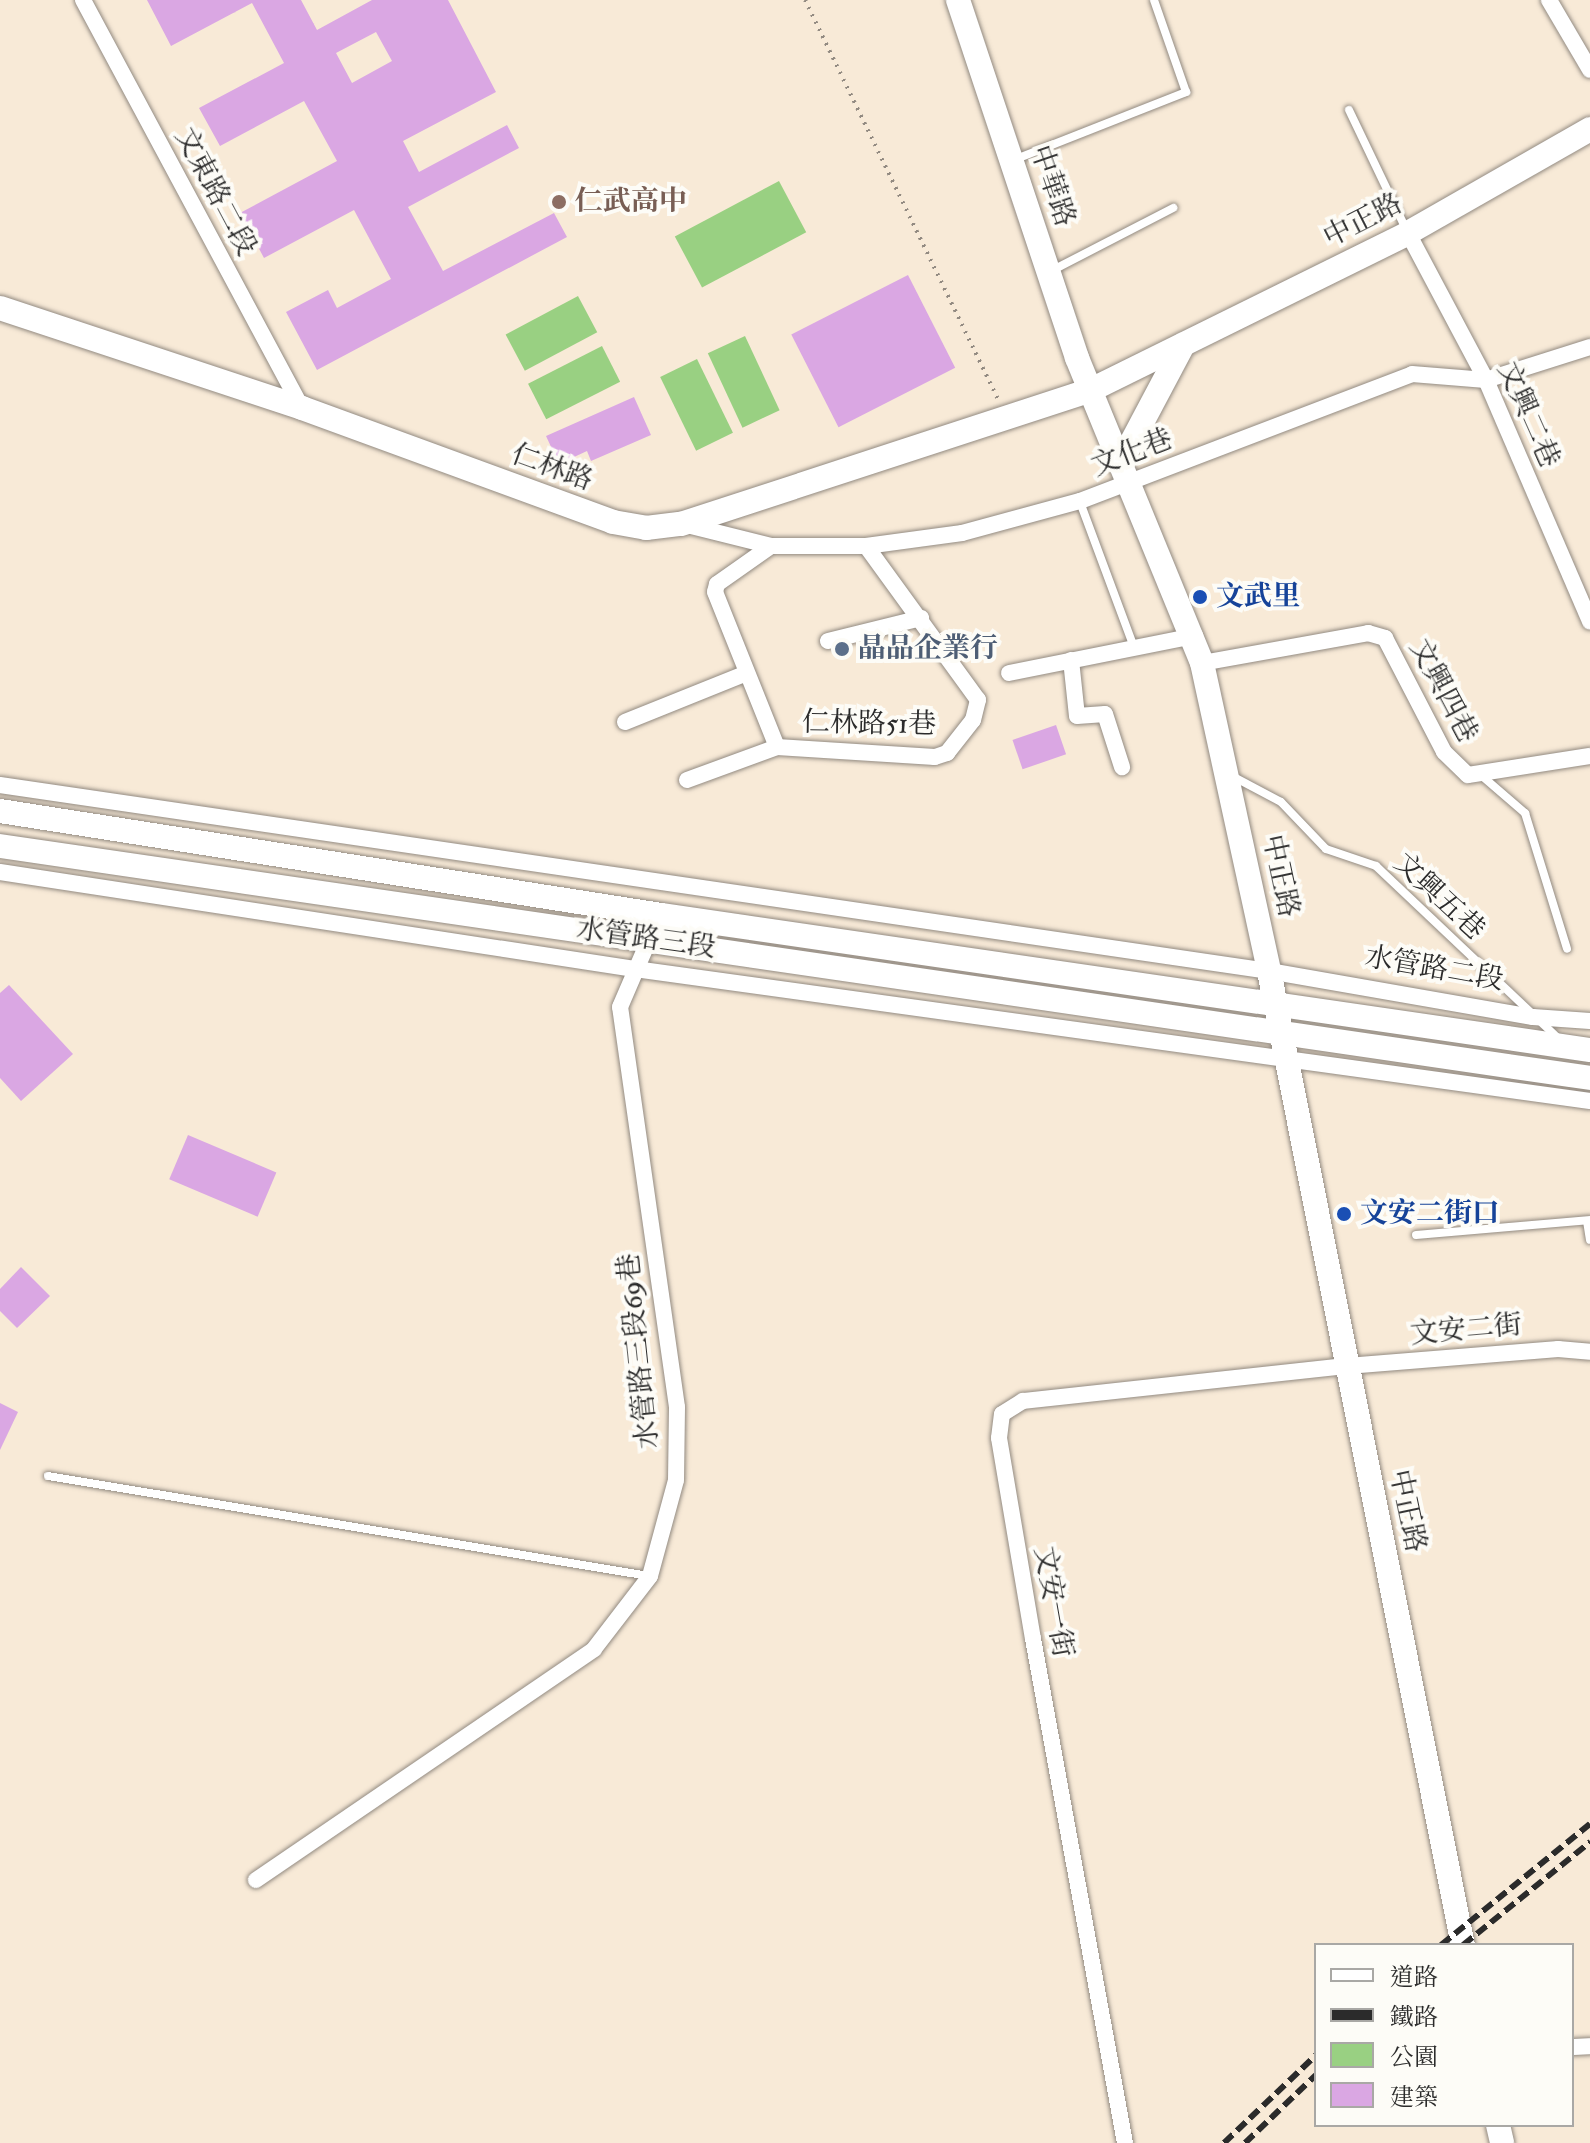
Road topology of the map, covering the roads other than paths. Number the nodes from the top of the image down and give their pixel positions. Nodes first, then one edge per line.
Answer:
1 (958, 0) edge
2 (1154, 0) edge
3 (1549, 0) edge
4 (87, 1) edge
5 (1590, 70) edge
6 (1349, 110) dead end
7 (1590, 129) edge
8 (1011, 160) junction
9 (1173, 208) dead end
10 (1408, 233) junction
11 (1049, 272) junction
12 (0, 308) edge
13 (1183, 345) junction
14 (1590, 347) edge
15 (1486, 380) junction
16 (1089, 391) junction
17 (302, 408) junction
18 (1124, 474) junction
19 (1080, 501) junction
20 (681, 524) junction
21 (771, 546) junction
22 (866, 546) junction
23 (921, 618) junction
24 (1590, 622) edge
25 (1195, 636) junction
26 (828, 641) dead end
27 (1134, 647) junction
28 (1071, 660) junction
29 (1202, 663) junction
30 (747, 673) junction
31 (1009, 673) dead end
32 (625, 722) dead end
33 (777, 747) junction
34 (1590, 756) edge
35 (1122, 767) dead end
36 (1228, 774) junction
37 (1482, 776) junction
38 (687, 780) dead end
39 (0, 785) edge
40 (0, 811) edge
41 (0, 846) edge
42 (0, 872) edge
43 (661, 915) junction
44 (647, 943) junction
45 (1567, 949) dead end
46 (635, 969) junction
47 (1269, 971) junction
48 (1275, 1002) junction
49 (1533, 1017) junction
50 (1590, 1021) edge
51 (1280, 1031) junction
52 (1580, 1049) edge
53 (1284, 1058) junction
54 (1590, 1066) edge
55 (1590, 1078) edge
56 (1590, 1101) edge
57 (1588, 1221) edge
58 (1416, 1235) dead end
59 (1590, 1240) edge
60 (1590, 1351) edge
61 (1347, 1366) junction
62 (48, 1476) dead end
63 (650, 1576) junction
64 (256, 1880) dead end
65 (1463, 1943) edge
66 (1125, 2143) edge

1 - 8 street, 中華路
2 - 8 lane
3 - 5 street
4 - 17 street, 文東路二段
6 - 10 lane
7 - 10 street, 中正路
8 - 11 street, 中華路
9 - 11 lane
10 - 13 street, 中正路
10 - 15 street, 文興二巷
11 - 16 street, 中華路
12 - 17 street, 仁林路
13 - 16 street, 中正路
13 - 18 street
14 - 15 street, 文化巷
15 - 18 street, 文化巷
15 - 24 street, 文興二巷
16 - 18 street, 中正路
16 - 20 street, 仁林路
17 - 20 street, 仁林路
18 - 19 street, 文化巷
18 - 25 street, 中正路
19 - 22 street, 文化巷
19 - 27 lane
20 - 21 street, 文化巷
21 - 22 street, 文化巷
21 - 30 street, 仁林路51巷
22 - 23 street, 仁林路51巷
23 - 26 street
23 - 33 street, 仁林路51巷
25 - 27 street
25 - 29 street, 中正路
27 - 28 street
28 - 31 street
28 - 35 street
29 - 36 street, 中正路
29 - 37 street, 文興四巷
30 - 32 street
30 - 33 street, 仁林路51巷
33 - 38 street, 仁林路51巷
34 - 37 street, 文興四巷
36 - 47 street, 中正路
36 - 49 lane, 文興五巷
37 - 45 lane
39 - 47 street, 水管路三段
40 - 43 street, 水管路三段
41 - 44 street, 水管路三段
42 - 46 street, 水管路三段
43 - 44 street, 水管路三段69巷
43 - 48 street, 水管路三段
44 - 46 street, 水管路三段69巷
44 - 51 street, 水管路三段
46 - 53 street, 水管路三段
46 - 63 street, 水管路三段69巷
47 - 48 street, 中正路
47 - 49 street, 水管路二段
48 - 51 street, 中正路
48 - 52 street, 水管路二段
49 - 50 street, 水管路二段
49 - 52 lane, 文興五巷
51 - 53 street, 中正路
51 - 55 street
52 - 54 lane, 文興五巷
53 - 56 street
53 - 61 street, 中正路
57 - 58 lane
57 - 59 lane
60 - 61 street, 文安二街
61 - 65 street, 中正路
61 - 66 street, 文安一街
62 - 63 lane
63 - 64 street, 水管路三段69巷

